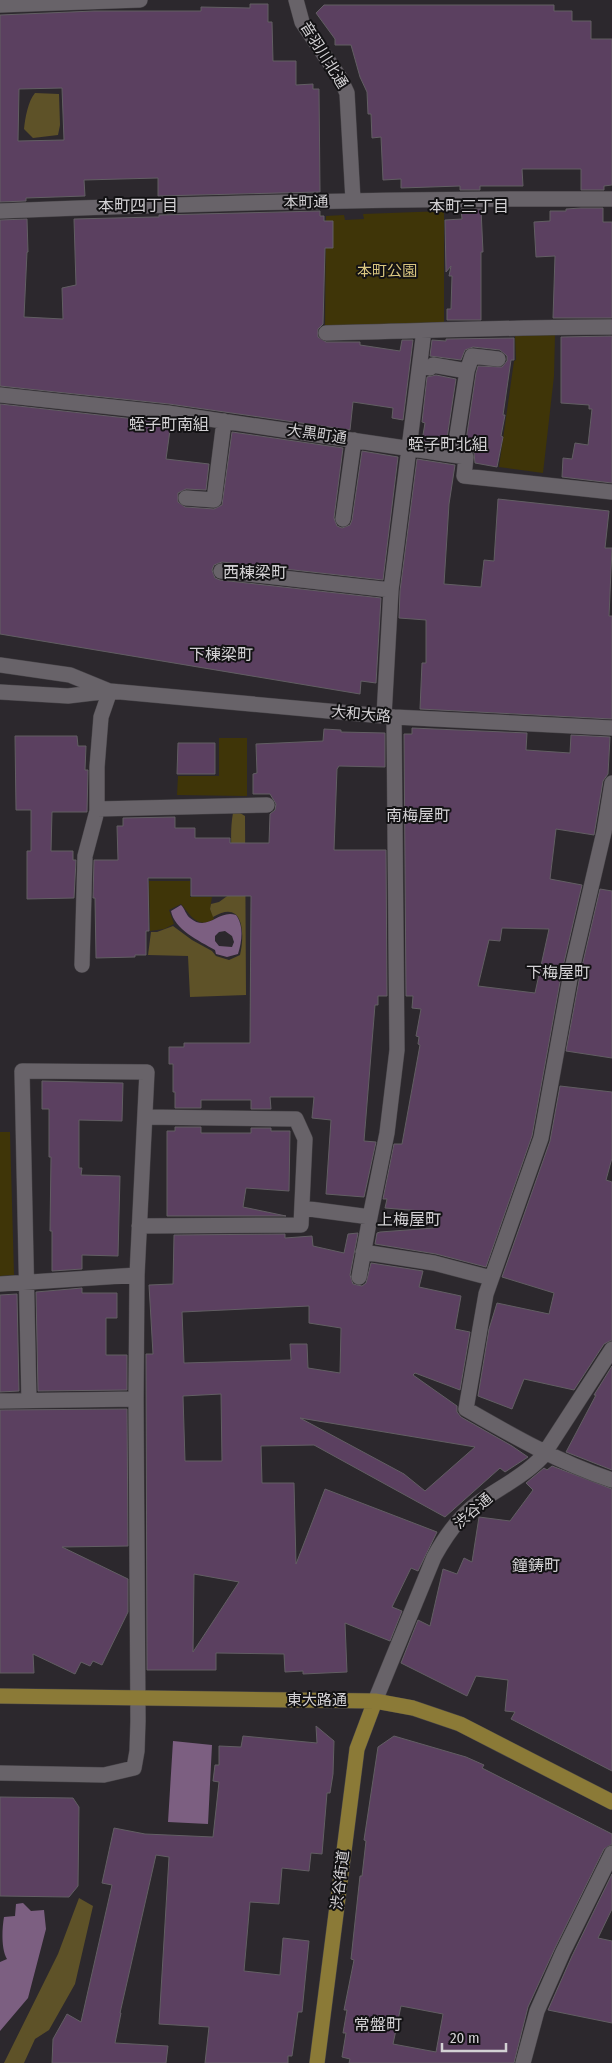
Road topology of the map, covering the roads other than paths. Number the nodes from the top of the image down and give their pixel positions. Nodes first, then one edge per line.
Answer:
1 (140, 0) edge
2 (296, 0) edge
3 (0, 5) edge
4 (612, 199) edge
5 (353, 200) junction
6 (0, 211) edge
7 (612, 327) edge
8 (326, 333) dead end
9 (423, 338) dead end
10 (498, 360) dead end
11 (420, 366) junction
12 (467, 371) junction
13 (0, 395) edge
14 (224, 421) junction
15 (354, 440) junction
16 (410, 448) junction
17 (454, 455) junction
18 (612, 492) edge
19 (186, 498) dead end
20 (343, 519) dead end
21 (221, 571) dead end
22 (391, 590) junction
23 (0, 666) edge
24 (110, 691) junction
25 (0, 692) edge
26 (389, 716) junction
27 (612, 728) edge
28 (612, 783) edge
29 (266, 805) dead end
30 (97, 809) junction
31 (82, 965) dead end
32 (145, 1117) junction
33 (302, 1208) junction
34 (370, 1217) junction
35 (139, 1226) junction
36 (363, 1252) junction
37 (137, 1275) junction
38 (359, 1277) dead end
39 (491, 1278) junction
40 (26, 1282) junction
41 (0, 1284) edge
42 (612, 1349) edge
43 (136, 1400) junction
44 (0, 1401) edge
45 (29, 1401) junction
46 (546, 1452) junction
47 (612, 1480) edge
48 (0, 1696) edge
49 (139, 1698) junction
50 (375, 1700) junction
51 (0, 1774) edge
52 (612, 1802) edge
53 (612, 1853) edge
54 (317, 2063) edge
55 (523, 2063) edge

1 - 3 street
2 - 5 street, 音羽川北通
4 - 5 street, 本町通
5 - 6 street, 本町通
7 - 8 street
9 - 11 street
10 - 12 street
11 - 12 street
11 - 16 street
12 - 17 street
13 - 14 street, 大黒町通
14 - 15 street, 大黒町通
14 - 19 street
15 - 16 street, 大黒町通
15 - 20 street
16 - 17 street, 大黒町通
16 - 22 street
17 - 18 street
21 - 22 street
22 - 26 street
23 - 24 street
24 - 25 street
24 - 26 street, 大和大路
24 - 30 street
26 - 27 street, 大和大路
26 - 34 street
28 - 39 street
29 - 30 street
30 - 31 street
32 - 33 street
32 - 35 street
32 - 40 street
33 - 34 street
33 - 35 street
34 - 36 street
35 - 37 street
36 - 38 street
36 - 39 street
37 - 40 street
37 - 43 street
39 - 46 street
40 - 41 street
40 - 45 street
42 - 46 street, 渋谷通
43 - 45 street
43 - 49 street
44 - 45 street
46 - 47 street
46 - 50 street, 渋谷通
48 - 49 main road, 東大路通
49 - 50 main road, 東大路通
49 - 51 street
50 - 52 main road, 東大路通
50 - 54 main road, 渋谷街道
53 - 55 street

